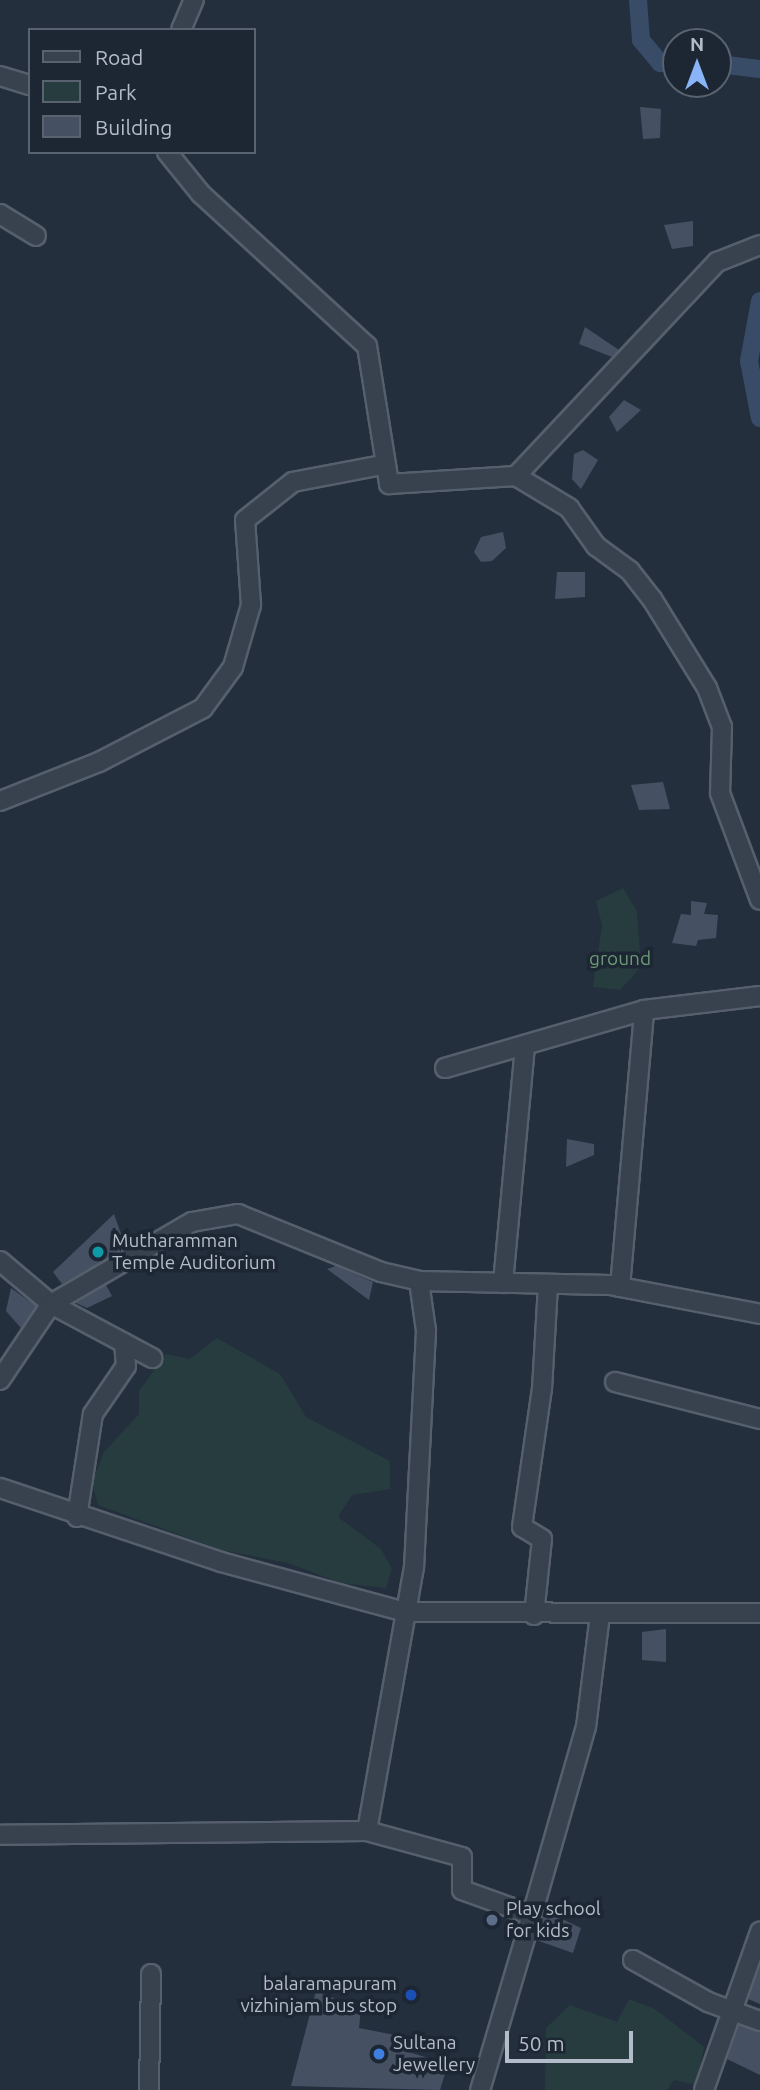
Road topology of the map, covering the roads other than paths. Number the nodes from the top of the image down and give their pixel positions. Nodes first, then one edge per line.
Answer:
1 (194, 0) edge
2 (182, 28) edge
3 (0, 76) edge
4 (28, 84) edge
5 (169, 154) edge
6 (0, 215) edge
7 (36, 236) dead end
8 (760, 245) edge
9 (382, 465) junction
10 (516, 476) junction
11 (0, 801) edge
12 (760, 900) edge
13 (760, 996) edge
14 (644, 1010) junction
15 (525, 1045) junction
16 (445, 1068) dead end
17 (0, 1261) edge
18 (419, 1281) junction
19 (503, 1283) junction
20 (548, 1284) junction
21 (620, 1287) junction
22 (51, 1304) junction
23 (760, 1314) edge
24 (124, 1343) junction
25 (152, 1358) dead end
26 (0, 1380) edge
27 (615, 1382) dead end
28 (760, 1419) edge
29 (0, 1488) edge
30 (77, 1517) junction
31 (406, 1612) junction
32 (760, 1613) edge
33 (534, 1615) junction
34 (600, 1615) junction
35 (367, 1831) junction
36 (0, 1835) edge
37 (532, 1915) junction
38 (760, 1931) edge
39 (633, 1960) dead end
40 (151, 1974) dead end
41 (731, 2011) junction
42 (760, 2021) edge
43 (149, 2090) edge
44 (480, 2090) edge
45 (704, 2090) edge

1 - 2 street
3 - 4 street
5 - 9 street
6 - 7 street
8 - 10 street
9 - 10 street
9 - 11 street
10 - 12 street
13 - 14 street
14 - 15 street
14 - 21 street
15 - 16 street
15 - 19 street
17 - 22 street
18 - 19 street
18 - 22 street
18 - 31 street
19 - 20 street
20 - 21 street
20 - 33 street
21 - 23 street
22 - 24 street
22 - 26 street
24 - 25 street
24 - 30 street
27 - 28 street
29 - 30 street
30 - 31 street
31 - 33 street
31 - 35 street
32 - 34 street
33 - 34 street
34 - 37 street
35 - 36 street
35 - 37 street
37 - 44 street
38 - 41 street
39 - 41 street
40 - 43 street
41 - 42 street
41 - 45 street

